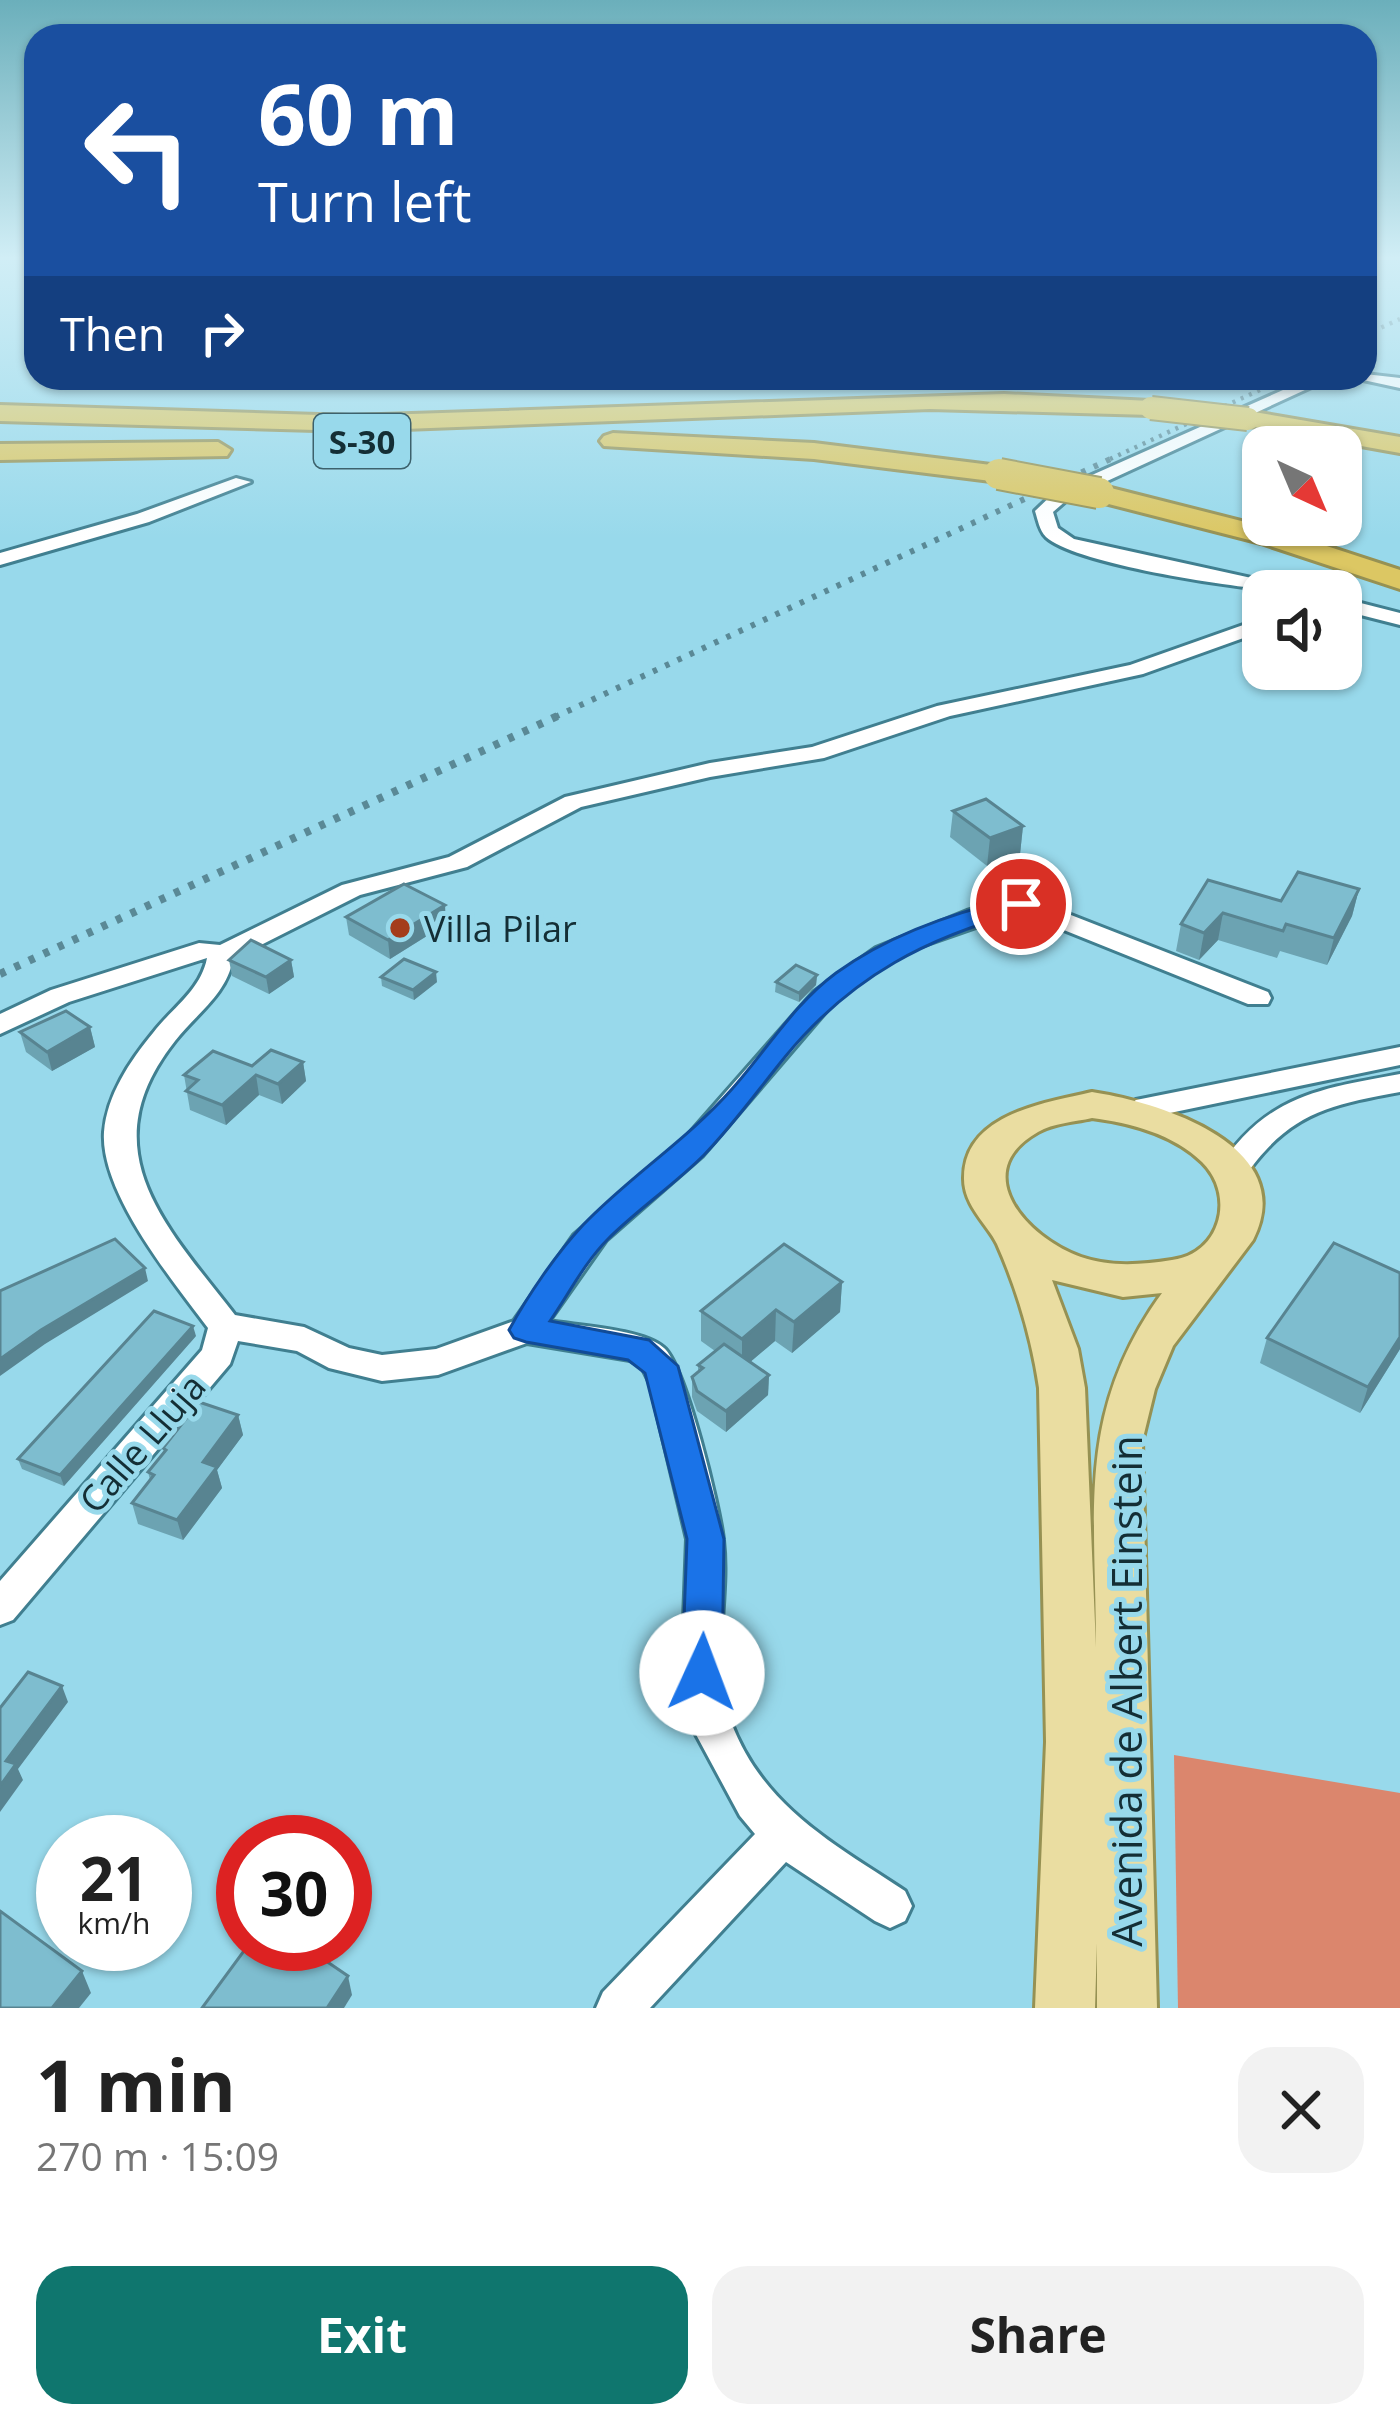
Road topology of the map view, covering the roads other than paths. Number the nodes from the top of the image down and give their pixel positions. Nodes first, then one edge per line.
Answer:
1 (1296, 390) edge
2 (0, 392) edge
3 (0, 403) edge
4 (1085, 404) junction
5 (0, 413) edge
6 (235, 413) junction
7 (0, 431) edge
8 (0, 441) edge
9 (724, 445) junction
10 (1400, 445) edge
11 (286, 448) junction
12 (0, 452) edge
13 (242, 482) dead end
14 (0, 559) edge
15 (1400, 580) edge
16 (1242, 582) edge
17 (1362, 609) edge
18 (1400, 619) edge
19 (1242, 632) edge
20 (220, 955) junction
21 (1258, 998) dead end
22 (0, 1025) edge
23 (1400, 1056) edge
24 (1400, 1083) edge
25 (1136, 1110) junction
26 (1231, 1172) junction
27 (1018, 1244) junction
28 (1216, 1259) junction
29 (225, 1326) junction
30 (526, 1330) junction
31 (0, 1608) edge
32 (783, 1835) junction
33 (890, 1906) dead end
34 (620, 2008) edge
35 (1065, 2008) edge
36 (1126, 2008) edge

1 - 16 street
2 - 6 highway
3 - 6 highway
4 - 5 highway, S-30
4 - 6 highway
4 - 10 highway, S-30, bridge
7 - 9 highway, S-30
8 - 11 highway
9 - 11 highway
9 - 15 highway, S-30, bridge
11 - 12 highway
13 - 14 street
17 - 18 street
19 - 20 street
20 - 22 street
20 - 29 street
21 - 30 street
23 - 25 street
24 - 26 street
25 - 26 main road
25 - 27 main road
26 - 28 main road
27 - 28 main road
27 - 35 main road, Avenida de Albert Einstein
28 - 36 main road, Avenida de Albert Einstein
29 - 30 street
29 - 31 street, Calle Lluja
30 - 32 street
32 - 33 street
32 - 34 street

